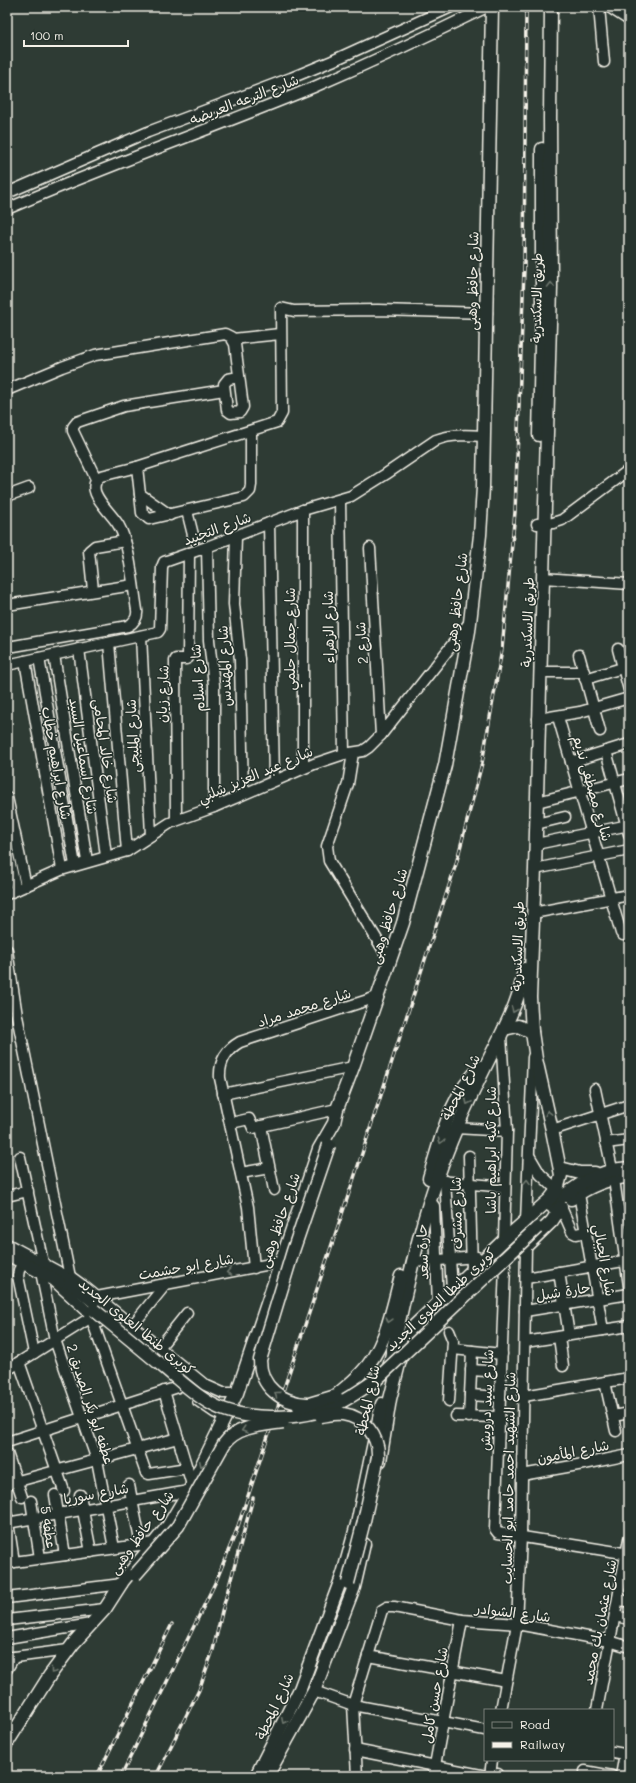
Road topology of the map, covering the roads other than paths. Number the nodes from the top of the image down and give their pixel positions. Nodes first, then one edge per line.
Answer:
1 (451, 7) edge
2 (487, 7) edge
3 (492, 7) edge
4 (544, 7) edge
5 (551, 7) edge
6 (598, 7) edge
7 (609, 7) edge
8 (629, 20) edge
9 (604, 62) dead end
10 (7, 192) edge
11 (7, 209) edge
12 (547, 224) junction
13 (487, 313) junction
14 (280, 334) junction
15 (233, 339) junction
16 (239, 376) junction
17 (7, 390) edge
18 (224, 390) junction
19 (251, 431) junction
20 (484, 436) junction
21 (137, 467) junction
22 (629, 470) edge
23 (96, 479) junction
24 (29, 488) dead end
25 (140, 494) junction
26 (7, 496) edge
27 (340, 500) junction
28 (303, 510) junction
29 (187, 511) junction
30 (170, 515) junction
31 (269, 523) junction
32 (542, 524) junction
33 (236, 536) junction
34 (194, 539) dead end
35 (125, 541) junction
36 (207, 547) junction
37 (370, 548) dead end
38 (189, 553) junction
39 (543, 578) junction
40 (629, 584) edge
41 (133, 585) junction
42 (93, 590) junction
43 (7, 605) edge
44 (470, 622) junction
45 (141, 636) junction
46 (7, 643) edge
47 (108, 643) junction
48 (79, 649) junction
49 (618, 649) dead end
50 (54, 655) junction
51 (579, 655) dead end
52 (39, 658) junction
53 (25, 661) junction
54 (7, 665) edge
55 (626, 667) edge
56 (540, 672) junction
57 (585, 676) junction
58 (629, 690) edge
59 (629, 698) edge
60 (594, 708) junction
61 (558, 717) junction
62 (538, 720) junction
63 (600, 731) dead end
64 (381, 735) junction
65 (629, 744) edge
66 (606, 751) junction
67 (348, 753) junction
68 (571, 762) junction
69 (303, 768) junction
70 (629, 779) edge
71 (274, 780) junction
72 (615, 783) junction
73 (580, 792) junction
74 (244, 794) junction
75 (7, 797) edge
76 (536, 802) junction
77 (214, 807) junction
78 (565, 817) dead end
79 (176, 820) junction
80 (536, 824) junction
81 (628, 828) edge
82 (592, 833) junction
83 (151, 835) junction
84 (536, 844) junction
85 (629, 850) edge
86 (7, 851) edge
87 (127, 851) junction
88 (106, 856) junction
89 (598, 858) junction
90 (87, 861) junction
91 (75, 865) junction
92 (62, 869) junction
93 (535, 869) junction
94 (26, 886) junction
95 (12, 892) edge
96 (629, 895) edge
97 (610, 899) junction
98 (533, 913) junction
99 (626, 934) edge
100 (7, 950) edge
101 (390, 961) junction
102 (377, 997) junction
103 (532, 1032) junction
104 (502, 1033) junction
105 (534, 1047) junction
106 (488, 1062) junction
107 (354, 1067) junction
108 (594, 1089) dead end
109 (223, 1094) junction
110 (629, 1105) edge
111 (337, 1109) junction
112 (600, 1114) junction
113 (231, 1123) junction
114 (334, 1123) junction
115 (261, 1126) junction
116 (456, 1128) junction
117 (552, 1130) junction
118 (507, 1131) junction
119 (629, 1140) edge
120 (606, 1143) junction
121 (528, 1153) junction
122 (469, 1156) dead end
123 (20, 1157) dead end
124 (269, 1168) junction
125 (560, 1168) junction
126 (629, 1168) edge
127 (600, 1173) junction
128 (241, 1174) junction
129 (613, 1174) junction
130 (629, 1176) edge
131 (441, 1181) junction
132 (469, 1183) junction
133 (505, 1187) junction
134 (274, 1190) dead end
135 (557, 1190) junction
136 (28, 1191) junction
137 (579, 1194) junction
138 (7, 1196) edge
139 (430, 1201) junction
140 (561, 1207) junction
141 (532, 1224) junction
142 (586, 1232) junction
143 (504, 1240) junction
144 (7, 1245) edge
145 (526, 1246) junction
146 (7, 1254) edge
147 (487, 1256) junction
148 (471, 1257) junction
149 (450, 1259) junction
150 (437, 1260) junction
151 (627, 1261) edge
152 (24, 1262) junction
153 (281, 1262) junction
154 (413, 1262) junction
155 (504, 1266) junction
156 (592, 1267) junction
157 (42, 1268) junction
158 (254, 1268) junction
159 (472, 1270) junction
160 (559, 1272) junction
161 (55, 1275) junction
162 (70, 1277) junction
163 (526, 1278) junction
164 (166, 1284) junction
165 (629, 1286) edge
166 (452, 1289) junction
167 (629, 1294) edge
168 (598, 1299) junction
169 (438, 1304) junction
170 (564, 1305) junction
171 (94, 1309) junction
172 (525, 1311) junction
173 (187, 1313) dead end
174 (132, 1326) junction
175 (398, 1326) junction
176 (629, 1326) edge
177 (410, 1330) junction
178 (603, 1330) junction
179 (449, 1331) dead end
180 (564, 1336) junction
181 (55, 1340) junction
182 (525, 1342) junction
183 (159, 1348) junction
184 (453, 1349) junction
185 (472, 1351) junction
186 (34, 1353) junction
187 (502, 1354) junction
188 (19, 1362) junction
189 (399, 1364) junction
190 (563, 1366) dead end
191 (7, 1368) edge
192 (471, 1370) junction
193 (501, 1372) junction
194 (629, 1378) edge
195 (605, 1382) junction
196 (178, 1386) junction
197 (164, 1391) junction
198 (237, 1393) junction
199 (470, 1395) junction
200 (524, 1396) junction
201 (500, 1397) junction
202 (333, 1398) junction
203 (449, 1401) dead end
204 (314, 1403) junction
205 (122, 1405) junction
206 (629, 1413) edge
207 (456, 1416) dead end
208 (613, 1416) junction
209 (82, 1417) junction
210 (225, 1417) junction
211 (469, 1417) junction
212 (499, 1418) junction
213 (43, 1430) junction
214 (616, 1431) dead end
215 (178, 1438) junction
216 (7, 1442) edge
217 (138, 1449) junction
218 (7, 1453) edge
219 (629, 1454) edge
220 (97, 1460) junction
221 (187, 1468) junction
222 (57, 1470) junction
223 (522, 1475) junction
224 (12, 1482) edge
225 (129, 1484) dead end
226 (191, 1488) junction
227 (80, 1495) dead end
228 (132, 1501) junction
229 (106, 1506) junction
230 (84, 1510) junction
231 (59, 1514) junction
232 (34, 1518) junction
233 (7, 1521) edge
234 (521, 1536) junction
235 (629, 1539) edge
236 (154, 1543) junction
237 (141, 1545) junction
238 (114, 1548) junction
239 (91, 1552) junction
240 (628, 1554) edge
241 (65, 1555) junction
242 (40, 1558) junction
243 (11, 1562) edge
244 (625, 1583) edge
245 (122, 1584) junction
246 (7, 1598) edge
247 (618, 1599) junction
248 (629, 1602) edge
249 (107, 1605) junction
250 (614, 1616) junction
251 (629, 1619) edge
252 (7, 1620) edge
253 (462, 1620) junction
254 (91, 1624) junction
255 (517, 1624) junction
256 (7, 1638) edge
257 (609, 1641) junction
258 (629, 1647) edge
259 (68, 1650) junction
260 (368, 1656) junction
261 (10, 1658) edge
262 (7, 1669) edge
263 (453, 1671) junction
264 (506, 1681) junction
265 (314, 1691) junction
266 (353, 1705) junction
267 (501, 1709) edge
268 (597, 1709) edge
269 (443, 1723) junction
270 (484, 1730) edge
271 (288, 1738) junction
272 (7, 1743) edge
273 (355, 1750) junction
274 (614, 1752) edge
275 (627, 1754) edge
276 (492, 1761) edge
277 (587, 1761) edge
278 (435, 1765) junction
279 (584, 1773) edge
280 (256, 1776) edge
281 (267, 1776) edge
282 (357, 1776) edge
283 (433, 1776) edge
284 (486, 1776) edge
285 (491, 1776) edge
286 (498, 1776) edge
287 (612, 1776) edge
288 (621, 1776) edge

1 - 10 street, شارع الترعه العريضه
2 - 11 street, شارع الترعه العريضه
3 - 13 main road, شارع حافظ وهبى
4 - 12 main road, طريق الاسكندرية
5 - 12 main road, طريق الاسكندرية
6 - 9 street
7 - 8 street
12 - 32 main road, طريق الاسكندرية
13 - 14 street
13 - 20 main road, شارع حافظ وهبى
14 - 15 street
14 - 19 street
15 - 16 street
15 - 17 street
16 - 18 street
16 - 18 street
18 - 23 street
19 - 21 street
19 - 29 street
20 - 27 street, شارع التجنيد
20 - 44 main road, شارع حافظ وهبى
21 - 23 street
21 - 25 street
22 - 32 street
23 - 35 street
24 - 26 street
25 - 30 street
25 - 30 street
27 - 28 street, شارع التجنيد
27 - 67 street, شارع الزهراء
28 - 31 street, شارع التجنيد
28 - 69 street, شارع جمال حلمي
29 - 30 street
29 - 34 street
31 - 33 street, شارع التجنيد
31 - 71 street
32 - 39 main road, طريق الاسكندرية
32 -> 104 main road, طريق الاسكندرية
33 - 36 street, شارع التجنيد
33 - 74 street, شارع المهندس
35 - 41 street
35 - 42 street
36 - 38 street, شارع التجنيد
36 - 77 street, شارع اسلام
37 - 64 street, شارع 2
38 - 45 street, شارع التجنيد
38 - 79 street, شارع زيان
39 - 40 street
39 - 56 main road, طريق الاسكندرية
41 - 42 street
41 - 46 street
42 - 43 street
44 - 64 street, شارع عبد العزيز شلبي
44 - 101 main road, شارع حافظ وهبى
45 - 47 street, شارع التجنيد
45 - 83 street, شارع المليجى
47 - 48 street, شارع التجنيد
47 - 87 street
48 - 50 street, شارع التجنيد
48 - 88 street, شارع خالد المحامى
49 - 55 street
50 - 52 street, شارع التجنيد
50 - 90 street, شارع اسماعيل السيد
51 - 57 street
52 - 53 street, شارع التجنيد
52 - 91 street
53 - 54 street, شارع التجنيد
53 - 92 street, شارع ابراهيم خطاب
55 - 57 street
55 - 58 street
56 - 57 street
56 - 62 main road, طريق الاسكندرية
57 - 60 street
59 - 60 street
60 - 61 street
60 - 63 street
61 - 62 street
61 - 68 street, شارع مصطفى نديم
62 - 76 main road, طريق الاسكندرية
64 - 67 street, شارع عبد العزيز شلبي
65 - 66 street
66 - 68 street
66 - 72 street
67 - 69 street, شارع عبد العزيز شلبي
67 - 101 street, شارع الزهراء
68 - 73 street, شارع مصطفى نديم
69 - 71 street, شارع عبد العزيز شلبي
70 - 72 street
71 - 74 street, شارع عبد العزيز شلبي
72 - 73 street
72 - 81 street
73 - 76 street
73 - 82 street, شارع مصطفى نديم
74 - 77 street, شارع عبد العزيز شلبي
75 - 94 street
76 - 80 main road, طريق الاسكندرية
77 - 79 street, شارع عبد العزيز شلبي
78 - 80 street
79 - 83 street, شارع عبد العزيز شلبي
80 - 84 main road, طريق الاسكندرية
81 - 82 street
82 - 84 street
82 - 89 street, شارع مصطفى نديم
83 - 87 street, شارع عبد العزيز شلبي
84 - 93 main road, طريق الاسكندرية
85 - 89 street
86 - 95 street
87 - 88 street, شارع عبد العزيز شلبي
88 - 90 street, شارع عبد العزيز شلبي
89 - 93 street
89 - 97 street, شارع مصطفى نديم
90 - 91 street, شارع عبد العزيز شلبي
91 - 92 street, شارع عبد العزيز شلبي
92 - 94 street, شارع عبد العزيز شلبي
93 - 98 main road, طريق الاسكندرية
94 - 95 street, شارع عبد العزيز شلبي
96 - 97 street
97 - 98 street
97 - 99 street, شارع مصطفى نديم
98 - 103 main road, طريق الاسكندرية
100 - 162 street
101 - 102 main road, شارع حافظ وهبى
102 - 107 main road, شارع حافظ وهبى
102 - 109 street, شارع محمد مراد
103 - 104 main road
103 - 105 main road, طريق الاسكندرية
104 - 106 main road, شارع المحطة
104 - 118 street, شارع تكيه ابراهيم باشا
117 -> 105 main road, طريق الاسكندرية
105 - 121 street
106 -> 116 main road, شارع المحطة
106 -> 202 main road
107 - 109 street
107 - 111 main road, شارع حافظ وهبى
108 - 112 street
109 - 113 street
110 - 112 street
111 - 114 main road, شارع حافظ وهبى
111 - 115 street
112 - 117 street
112 - 120 street
113 - 115 street
113 - 128 street
114 - 153 main road, شارع حافظ وهبى
204 -> 114 main road, bridge
115 - 124 street
116 - 118 street
116 - 131 main road, شارع المحطة
117 - 125 main road, طريق الاسكندرية
118 - 133 street, شارع تكيه ابراهيم باشا
119 - 120 street
120 - 129 street
121 - 135 street
141 -> 121 street
122 - 132 street, شارع مشرف
123 - 136 street, عطفه ابو بكر الصديق 2
124 - 128 street
124 - 134 street
125 - 127 main road
125 - 135 main road, طريق الاسكندرية
126 - 129 main road
127 - 129 main road
127 - 141 main road
128 - 158 street
129 - 130 main road
129 - 137 main road
129 - 151 street
131 - 132 street
131 - 139 main road, شارع المحطة
131 - 149 street
132 - 133 street
132 - 148 street, شارع مشرف
133 - 143 street, شارع تكيه ابراهيم باشا
135 - 141 main road
136 - 138 street
136 - 157 street, عطفه ابو بكر الصديق 2
137 - 140 main road
137 - 142 street, شارع الجبالي
139 - 150 street, حارة سعد
139 - 154 main road, شارع المحطة
140 - 141 main road
140 - 142 street
140 - 145 main road
141 - 143 main road
141 - 171 main road, كوبرى طنطا العلوى الجديد, bridge
141 - 202 main road, كوبرى طنطا العلوى الجديد
142 - 156 street, شارع الجبالي
143 - 147 main road
144 - 157 main road
145 - 155 main road
145 - 163 street, شارع الشهيد احمد حامد ابو الحسايب
146 - 152 main road
147 - 148 street
147 - 159 main road
148 - 149 street
148 - 159 street, شارع مشرف
149 - 150 street
149 - 166 street
150 - 154 street
150 - 169 street, حارة سعد
151 - 156 street
151 - 165 street
152 - 157 main road
152 - 186 street
153 - 158 street, شارع ابو حشمت
153 - 198 main road, شارع حافظ وهبى
154 - 175 main road, شارع المحطة
155 - 187 street, شارع سيد درويش
155 - 189 main road
156 - 160 street
156 - 168 street, شارع الجبالي
157 - 161 main road, كوبرى طنطا العلوى الجديد
157 - 181 street, عطفه ابو بكر الصديق 2
158 -> 164 street, شارع ابو حشمت
159 - 166 main road
160 - 163 street
160 - 170 street
161 - 162 street
161 - 171 main road, كوبرى طنطا العلوى الجديد
162 - 171 street
163 - 172 street, شارع الشهيد احمد حامد ابو الحسايب
164 - 171 street, شارع ابو حشمت
164 - 174 street
166 - 169 main road
167 - 168 street, حارة شبل
168 - 170 street, حارة شبل
168 - 178 street, شارع الجبالي
169 - 177 main road
170 - 172 street, حارة شبل
170 - 180 street
171 - 174 street
171 - 181 street
171 - 196 street
171 - 204 main road, كوبرى طنطا العلوى الجديد, bridge
171 - 205 street
172 - 182 street, شارع الشهيد احمد حامد ابو الحسايب
173 - 183 street
174 - 183 street
175 - 177 main road
175 -> 280 main road, شارع المحطة
176 - 178 street
177 - 189 main road, شارع المحطة
178 - 180 street
179 - 184 street
180 - 182 street
180 - 190 street
181 - 186 street
181 - 209 street, عطفه ابو بكر الصديق 2
182 - 200 street, شارع الشهيد احمد حامد ابو الحسايب
183 - 198 street
184 - 185 street
184 - 203 street
185 - 187 street
185 - 192 street
186 - 188 street
187 - 193 street, شارع سيد درويش
188 - 191 street
188 - 213 street
189 - 265 main road, شارع المحطة
192 - 193 street
192 - 199 street
193 - 201 street, شارع سيد درويش
194 - 195 street
195 - 200 street
195 - 208 street
196 - 197 street
196 - 210 street
197 - 205 street
197 - 215 street
198 - 210 main road, شارع حافظ وهبى
199 - 201 street
199 - 211 street
200 - 223 street, شارع الشهيد احمد حامد ابو الحسايب
201 - 212 street, شارع سيد درويش
202 - 204 main road, كوبرى طنطا العلوى الجديد, bridge
205 - 209 street
205 - 217 street
206 - 208 street
207 - 211 street
208 - 214 street
209 - 213 street
209 - 220 street, عطفه ابو بكر الصديق 2
210 -> 226 main road, شارع حافظ وهبى
211 - 212 street
212 - 234 street, شارع سيد درويش
213 - 216 street
213 - 222 street
215 - 217 street
215 - 221 street
217 - 220 street
217 - 221 street
218 - 224 street, عطفه 5
219 - 223 street, شارع المأمون
220 - 222 street
220 - 229 street, عطفه ابو بكر الصديق 2
221 - 226 street
222 - 224 street
222 - 231 street
223 - 234 street, شارع الشهيد احمد حامد ابو الحسايب
224 - 232 street, عطفه 5
225 - 228 street
226 - 228 street, شارع سوريا
226 - 236 main road, شارع حافظ وهبى
227 - 230 street
228 - 229 street, شارع سوريا
228 - 237 street
229 - 230 street, شارع سوريا
229 - 238 street, عطفه ابو بكر الصديق 2
230 - 231 street, شارع سوريا
230 - 239 street
231 - 232 street, شارع سوريا
231 - 241 street
232 - 233 street, شارع سوريا
232 - 242 street, عطفه 5
233 - 243 street
234 - 240 street
234 - 255 street, شارع الشهيد احمد حامد ابو الحسايب
235 - 240 street, شارع عثمان بك محمد
236 - 237 street
236 - 245 main road, شارع حافظ وهبى
237 - 238 street
238 - 239 street
239 - 241 street
240 - 244 street, شارع عثمان بك محمد
241 - 242 street
242 - 243 street
244 - 247 street, شارع عثمان بك محمد
245 - 246 street
245 - 249 main road, شارع حافظ وهبى
247 - 248 street
247 - 250 street, شارع عثمان بك محمد
249 - 252 street
249 - 254 main road, شارع حافظ وهبى
271 -> 249 main road, bridge
250 - 251 street
250 - 257 street, شارع عثمان بك محمد
253 - 255 street, شارع الشوادر
253 - 260 street, شارع الشوادر
253 - 263 street, شارع حسن كامل
254 - 256 street
254 - 259 main road, شارع حافظ وهبى
255 - 257 street, شارع الشوادر
255 - 264 street, شارع الشهيد احمد حامد ابو الحسايب
257 - 258 street, شارع الشوادر
257 - 268 street, شارع عثمان بك محمد
259 - 261 street
259 -> 272 main road, شارع حافظ وهبى
260 - 263 street
260 - 266 street
261 - 262 street
263 - 264 street
263 - 269 street, شارع حسن كامل
264 - 267 street, شارع الشهيد احمد حامد ابو الحسايب
265 - 266 street
265 - 271 main road, شارع المحطة
266 - 269 street
266 - 273 street
269 - 270 street
269 - 278 street, شارع حسن كامل
271 - 281 main road, شارع المحطة
273 - 278 street
273 - 282 street
274 - 275 street
275 - 288 street
276 - 285 street
277 - 279 street
278 - 283 street, شارع حسن كامل
278 - 284 street
279 - 287 street
285 - 286 street

